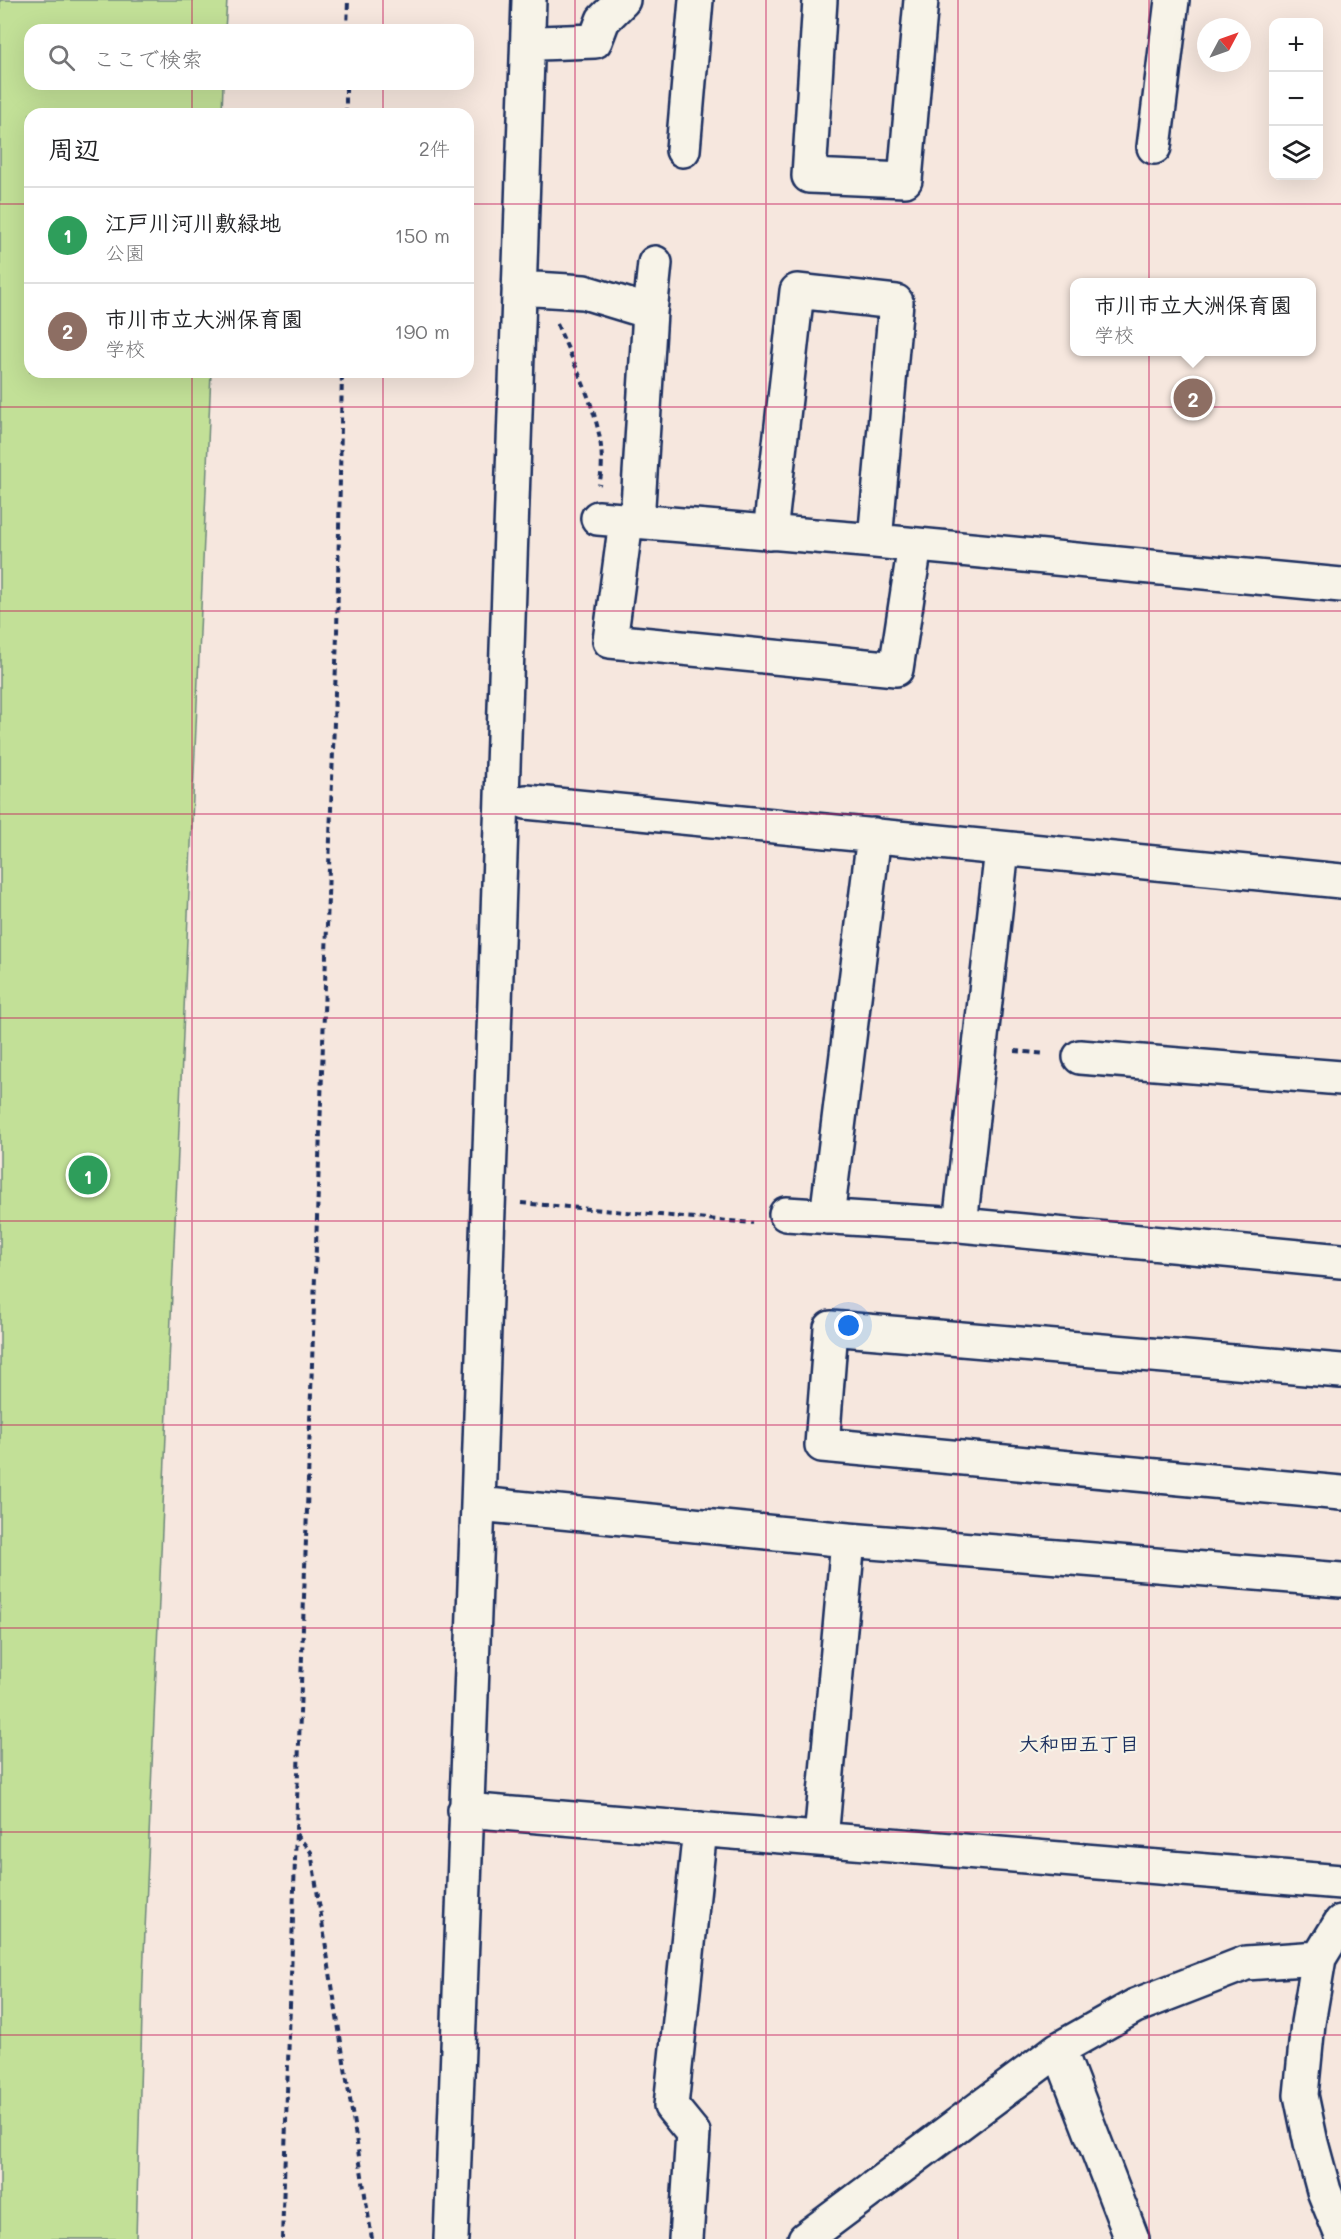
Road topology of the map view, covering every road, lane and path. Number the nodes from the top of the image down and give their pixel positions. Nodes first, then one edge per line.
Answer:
1 (348, 0) edge
2 (528, 0) edge
3 (623, 0) edge
4 (696, 0) edge
5 (820, 0) edge
6 (921, 0) edge
7 (1172, 0) edge
8 (347, 24) edge
9 (539, 43) dead end
10 (346, 90) edge
11 (346, 108) edge
12 (1154, 147) dead end
13 (683, 150) dead end
14 (656, 263) dead end
15 (531, 289) junction
16 (650, 312) junction
17 (342, 378) edge
18 (621, 520) junction
19 (770, 533) junction
20 (875, 541) junction
21 (915, 545) junction
22 (1341, 585) edge
23 (526, 802) dead end
24 (874, 835) junction
25 (1002, 849) junction
26 (1341, 881) edge
27 (978, 1048) junction
28 (1080, 1057) joint
29 (1341, 1078) edge
30 (487, 1200) junction
31 (786, 1214) joint
32 (827, 1217) junction
33 (960, 1225) junction
34 (1341, 1261) edge
35 (1341, 1371) edge
36 (1341, 1493) edge
37 (478, 1504) junction
38 (848, 1540) junction
39 (1341, 1580) edge
40 (465, 1810) junction
41 (700, 1829) junction
42 (296, 1834) junction
43 (821, 1839) junction
44 (1341, 1882) edge
45 (1341, 1922) edge
46 (1319, 1958) junction
47 (1059, 2049) junction
48 (1341, 2233) edge
49 (282, 2239) edge
50 (372, 2239) edge
51 (451, 2239) edge
52 (686, 2239) edge
53 (806, 2239) edge
54 (1132, 2239) edge

1 - 8 path
2 - 15 street
3 - 9 street
4 - 13 street
5 - 6 street
7 - 12 street
10 - 11 path
14 - 16 street
15 - 16 street
15 - 18 path
15 - 30 street
16 - 18 street
17 - 42 path
18 - 19 street
18 - 21 street
19 - 20 street
19 - 20 street
20 - 21 street
21 - 22 street
23 - 24 street
24 - 25 street
24 - 32 street
25 - 26 street
25 - 27 street
27 - 28 path
27 - 33 street
28 - 29 street
30 - 31 path
30 - 37 street
31 - 32 street
32 - 33 street
33 - 34 street
35 - 36 street
37 - 38 street
37 - 40 street
38 - 39 street
38 - 43 street
40 - 41 street
40 - 51 street
41 - 43 street
41 - 52 street
42 - 49 path
42 - 50 path
43 - 44 street
45 - 46 street
46 - 47 street
46 - 48 street
47 - 53 street
47 - 54 street

